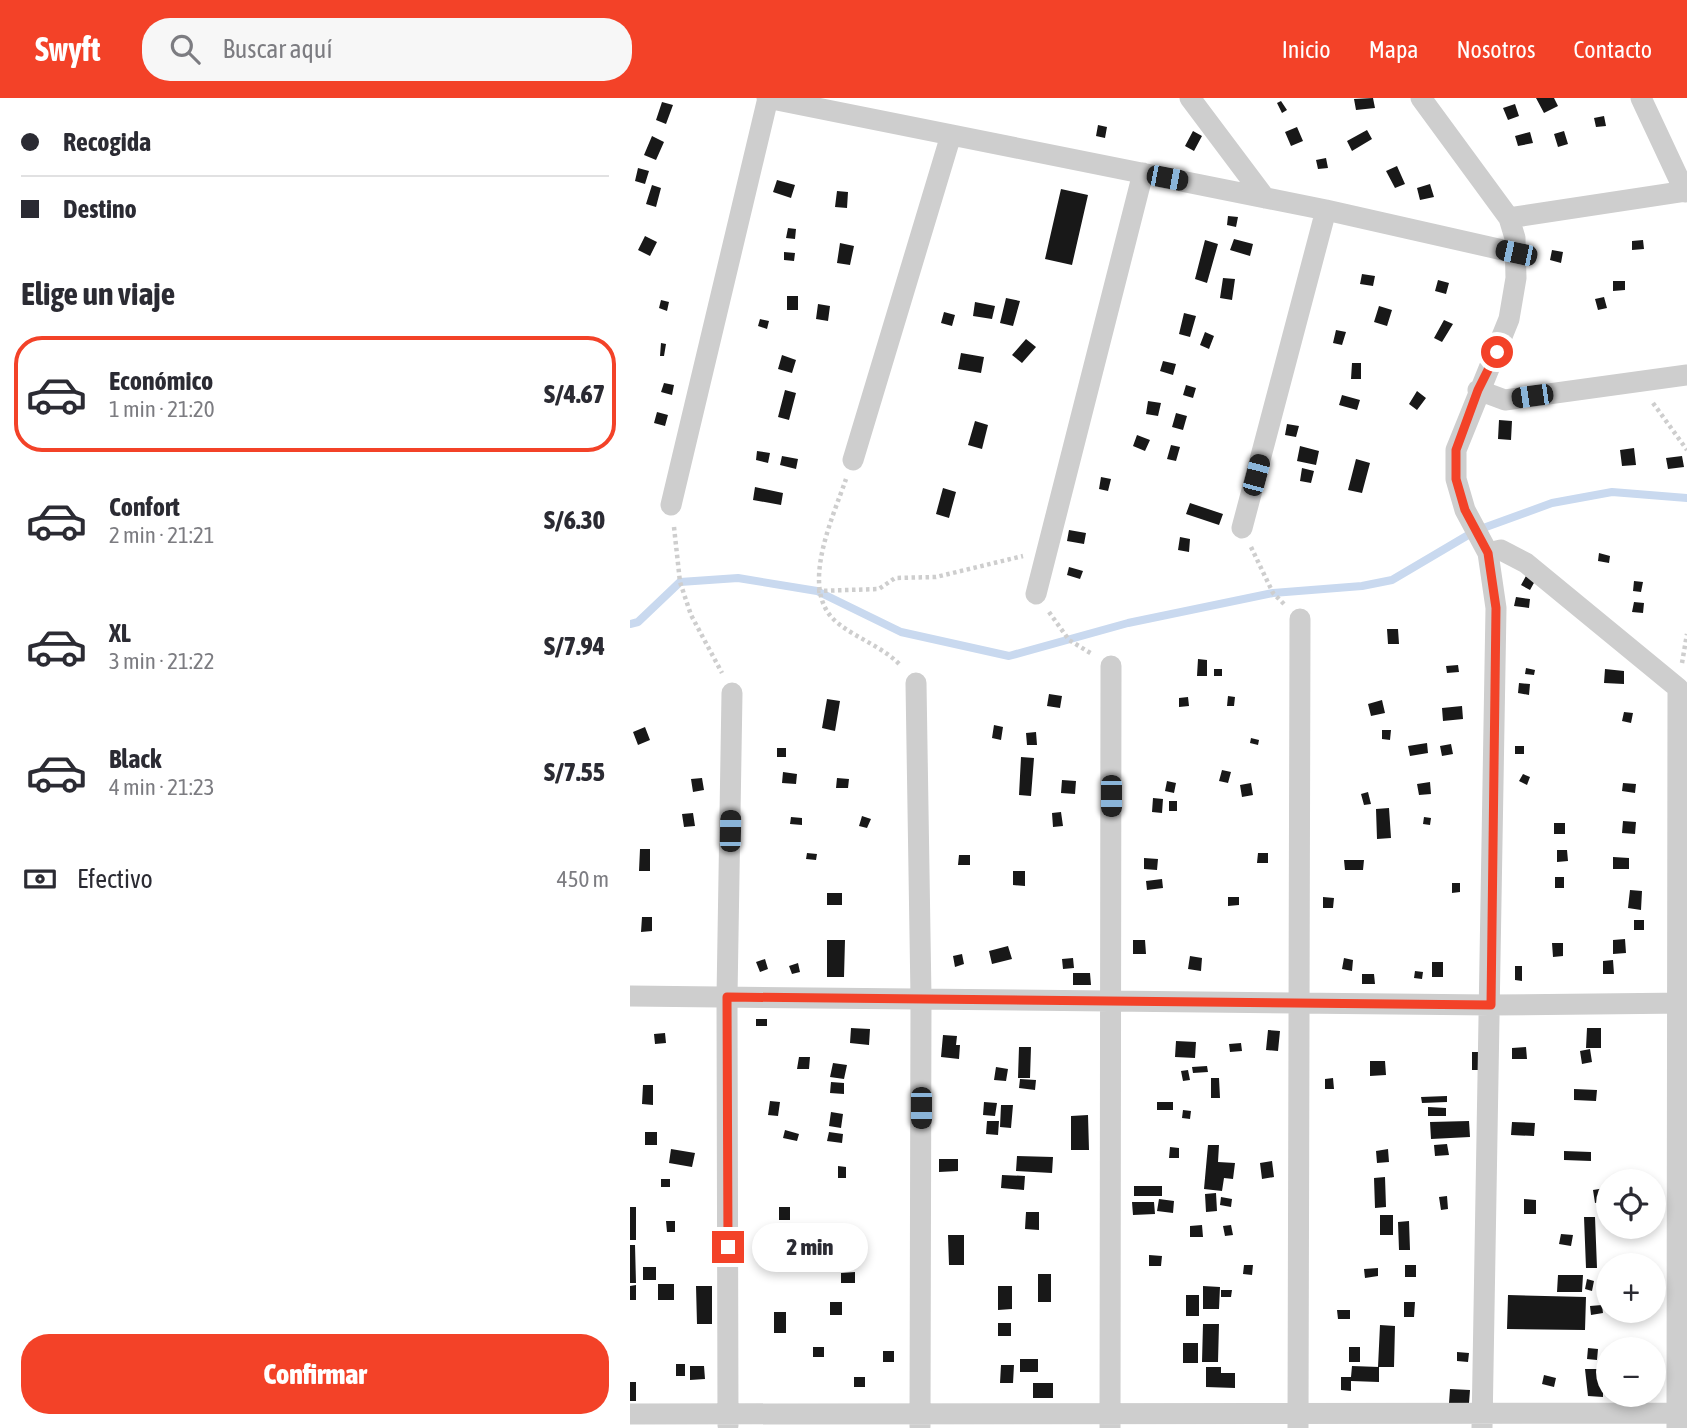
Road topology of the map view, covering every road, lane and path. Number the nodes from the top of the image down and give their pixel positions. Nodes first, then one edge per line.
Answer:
1 (767, 98) edge
2 (1190, 98) edge
3 (1422, 98) edge
4 (1641, 98) edge
5 (951, 135) junction
6 (1143, 173) junction
7 (1686, 192) edge
8 (1265, 198) junction
9 (1326, 210) junction
10 (1508, 218) junction
11 (1516, 253) junction
12 (1687, 375) edge
13 (1638, 381) junction
14 (1478, 390) junction
15 (1687, 450) edge
16 (853, 460) joint
17 (671, 505) joint
18 (1242, 528) joint
19 (1048, 550) junction
20 (1488, 553) junction
21 (817, 592) junction
22 (1037, 594) joint
23 (1300, 619) joint
24 (1111, 666) joint
25 (916, 683) joint
26 (732, 693) joint
27 (630, 996) edge
28 (727, 997) junction
29 (921, 997) junction
30 (1300, 1002) junction
31 (1111, 1003) junction
32 (1683, 1003) edge
33 (1491, 1005) junction
34 (630, 1414) edge
35 (1681, 1418) edge
36 (1483, 1420) edge
37 (729, 1421) edge
38 (920, 1421) edge
39 (1110, 1421) edge
40 (1298, 1421) edge

1 - 5 street
1 - 17 street
2 - 8 street
3 - 10 street
4 - 7 street
5 - 6 street
5 - 16 street
6 - 8 street
6 - 19 street
7 - 10 street
8 - 9 street
9 - 11 street
9 - 18 street
10 - 11 street
11 - 14 street
12 - 13 street
13 - 14 street
13 - 15 path
14 - 20 street
16 - 21 path
17 - 26 path
18 - 23 path
19 - 21 path
19 - 22 street
20 - 32 street
20 - 33 street
21 - 25 path
22 - 24 path
23 - 30 street
24 - 31 street
25 - 29 street
26 - 28 street
27 - 28 street
28 - 29 street
28 - 37 street
29 - 31 street
29 - 38 street
30 - 31 street
30 - 33 street
30 - 40 street
31 - 39 street
32 - 33 street
32 - 35 street
33 - 36 street
34 - 37 street
35 - 36 street
36 - 40 street
37 - 38 street
38 - 39 street
39 - 40 street

